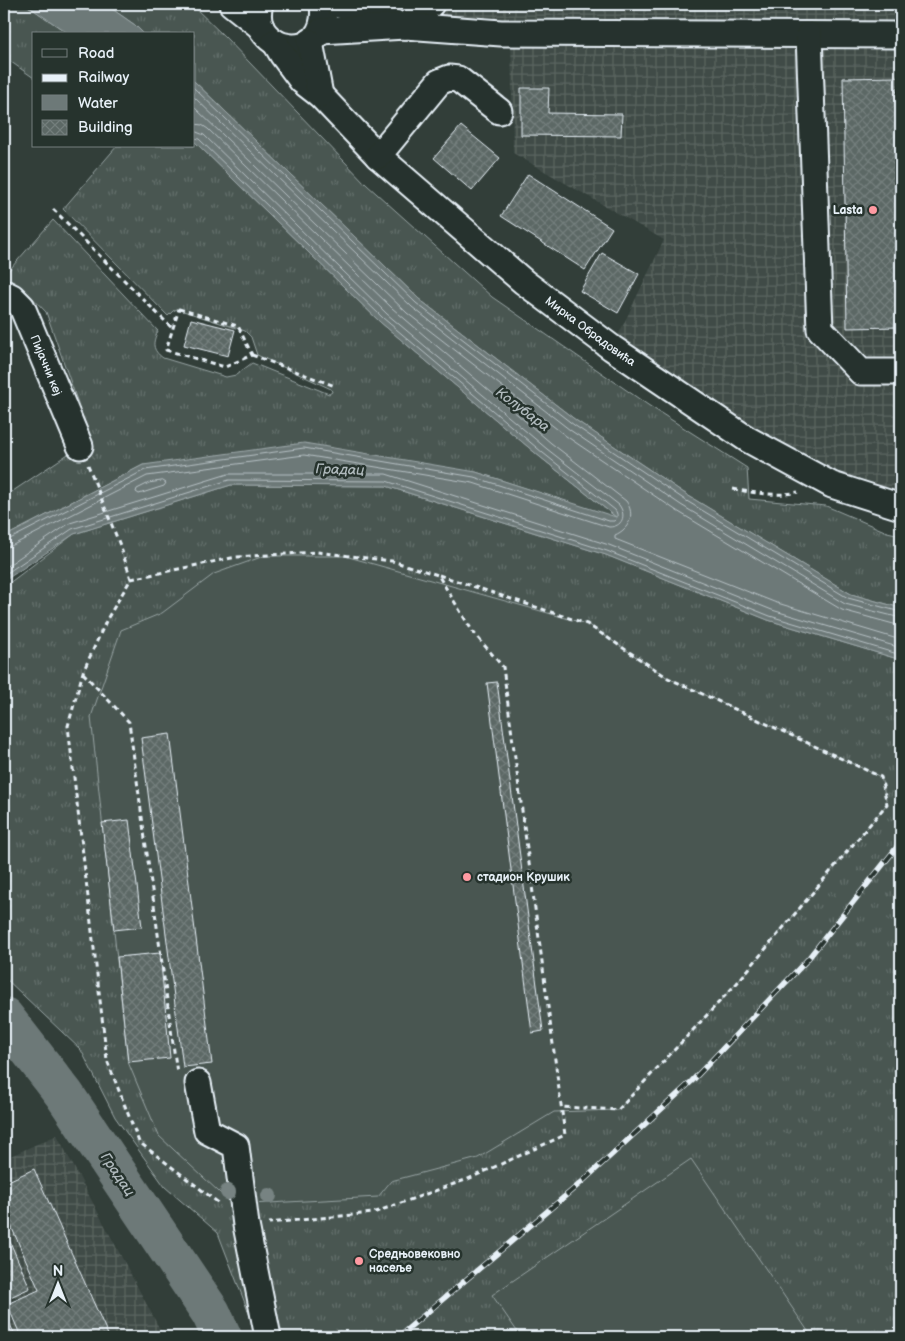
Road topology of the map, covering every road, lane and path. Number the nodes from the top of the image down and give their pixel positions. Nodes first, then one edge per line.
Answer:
1 (232, 4) edge
2 (323, 4) edge
3 (337, 4) edge
4 (431, 4) edge
5 (265, 24) edge
6 (405, 26) junction
7 (809, 35) junction
8 (901, 35) edge
9 (316, 36) junction
10 (320, 95) junction
11 (500, 111) dead end
12 (378, 156) junction
13 (53, 209) dead end
14 (4, 293) edge
15 (173, 329) junction
16 (252, 355) junction
17 (901, 372) edge
18 (335, 386) dead end
19 (80, 446) joint
20 (832, 485) junction
21 (733, 489) dead end
22 (901, 507) edge
23 (438, 575) junction
24 (131, 579) junction
25 (83, 672) junction
26 (198, 1083) joint
27 (562, 1107) junction
28 (246, 1225) junction
29 (268, 1337) edge

1 - 5 street, Мирка Обрадовића
2 - 9 street
3 - 6 street
4 - 6 street
5 - 9 street
5 - 10 street, Мирка Обрадовића
6 - 7 street
6 - 9 street
7 - 8 street
7 - 17 street
9 - 10 street
10 - 12 street, Мирка Обрадовића
11 - 12 street
12 - 20 street, Мирка Обрадовића
13 - 15 path
14 - 19 street, Пијачни кеј
15 - 16 path
15 - 16 path
16 - 18 path
19 - 24 path
20 - 21 path
20 - 22 street, Мирка Обрадовића
23 - 24 path
23 - 27 path
23 - 27 path
24 - 25 path
25 - 26 path
25 - 28 path
26 - 28 street
27 - 28 path
28 - 29 street

